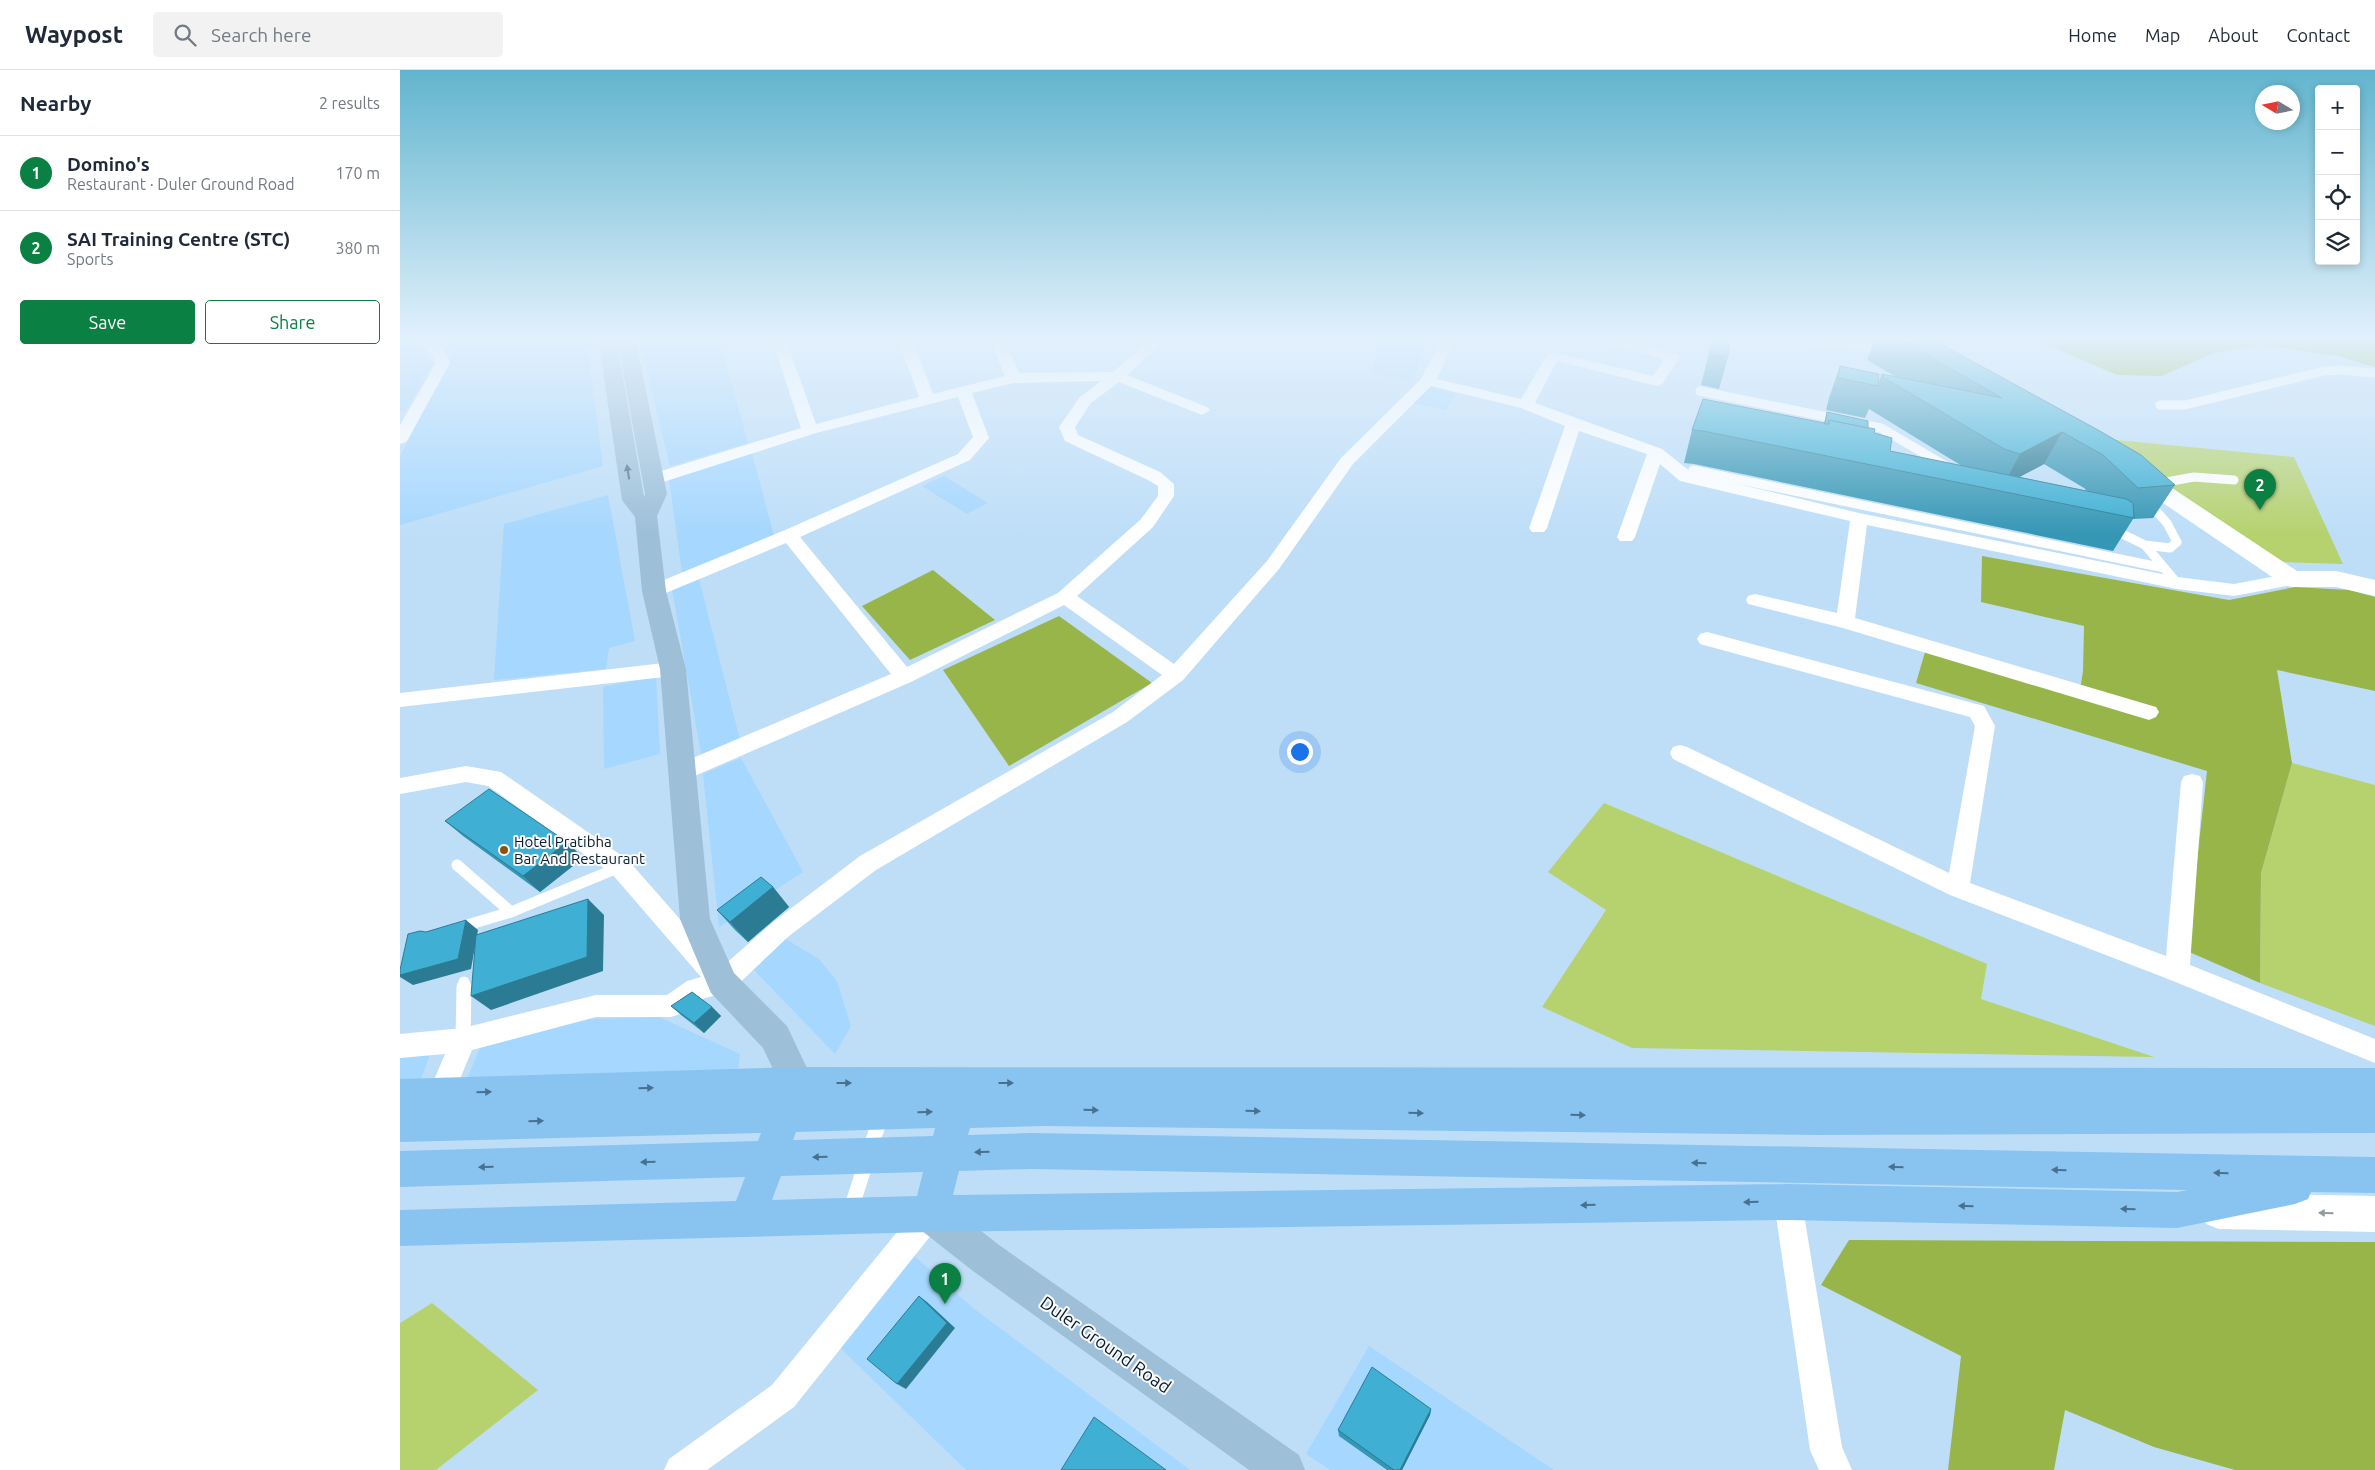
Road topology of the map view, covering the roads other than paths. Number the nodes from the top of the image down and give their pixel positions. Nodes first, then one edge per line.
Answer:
1 (416, 402) edge
2 (617, 402) edge
3 (639, 402) edge
4 (800, 402) edge
5 (923, 402) edge
6 (968, 402) edge
7 (1083, 402) edge
8 (1183, 402) edge
9 (1406, 402) edge
10 (1515, 402) edge
11 (1527, 402) edge
12 (1755, 402) edge
13 (2196, 402) edge
14 (1526, 405) junction
15 (2160, 405) dead end
16 (1202, 410) dead end
17 (407, 416) edge
18 (1574, 424) junction
19 (810, 430) junction
20 (400, 439) edge
21 (1656, 452) junction
22 (2122, 465) edge
23 (1693, 470) dead end
24 (1954, 470) edge
25 (654, 479) junction
26 (2234, 480) dead end
27 (2145, 488) junction
28 (646, 516) junction
29 (1859, 518) junction
30 (2104, 524) edge
31 (1538, 528) dead end
32 (789, 535) junction
33 (1626, 537) dead end
34 (2145, 545) junction
35 (2164, 568) junction
36 (2292, 579) junction
37 (2177, 583) junction
38 (2375, 588) edge
39 (654, 591) junction
40 (1065, 597) junction
41 (1754, 600) dead end
42 (1845, 622) junction
43 (1707, 639) dead end
44 (672, 669) junction
45 (1176, 675) junction
46 (904, 677) junction
47 (400, 700) edge
48 (2149, 712) dead end
49 (1680, 753) dead end
50 (682, 772) junction
51 (2192, 782) dead end
52 (400, 786) edge
53 (457, 865) dead end
54 (620, 867) junction
55 (1958, 888) junction
56 (511, 912) junction
57 (446, 932) edge
58 (2177, 971) junction
59 (464, 982) dead end
60 (722, 983) junction
61 (463, 1040) junction
62 (400, 1046) edge
63 (2375, 1051) edge
64 (797, 1083) junction
65 (891, 1083) junction
66 (964, 1083) junction
67 (2375, 1084) edge
68 (440, 1094) junction
69 (400, 1095) edge
70 (2375, 1116) edge
71 (400, 1125) edge
72 (400, 1169) edge
73 (2359, 1175) edge
74 (1788, 1202) junction
75 (2177, 1210) junction
76 (930, 1214) junction
77 (2375, 1214) edge
78 (848, 1216) junction
79 (747, 1219) junction
80 (400, 1228) edge
81 (680, 1470) edge
82 (1284, 1470) edge
83 (1836, 1470) edge

1 - 17 street
28 -> 2 main road
3 - 25 main road
4 - 19 street
5 - 19 street
6 - 32 street
7 - 40 street
8 - 16 street
9 - 45 street
10 - 14 street
11 - 14 street
12 - 24 lane
13 - 15 lane
14 - 18 street
17 - 20 street
18 - 21 street
18 - 31 street
19 - 25 street
21 - 29 street
21 - 33 street
22 - 27 street
23 - 35 lane
25 - 28 main road
26 - 27 lane
27 - 34 lane
27 - 36 street
28 - 39 main road
29 - 37 street
29 - 42 street
30 - 34 lane
32 - 39 street
32 - 46 street
34 - 35 lane
35 - 37 lane
36 - 37 street
36 - 38 street
39 - 44 main road
40 - 45 street
40 - 46 street
41 - 42 street
42 - 48 street
43 - 55 street
44 - 47 street
44 - 50 main road
45 - 60 street
46 - 50 street
49 - 55 street
50 - 60 main road
51 - 58 street
52 - 54 street
53 - 56 lane
54 - 56 lane
54 - 60 street
55 - 58 street
56 - 57 lane
58 - 63 street
59 - 61 lane
60 - 61 street
60 - 64 main road
61 - 62 street
61 - 68 street
64 -> 65 highway
68 -> 64 highway
64 - 79 highway
65 - 66 highway
65 - 78 lane
66 -> 67 highway
66 - 76 highway
68 - 69 highway
71 -> 70 highway
73 -> 72 highway
73 - 75 highway
75 -> 74 highway
74 -> 76 highway
74 - 83 street
77 -> 75 street
76 - 78 highway
76 - 81 street
76 - 82 main road, Duler Ground Road
78 - 79 highway
79 - 80 highway

